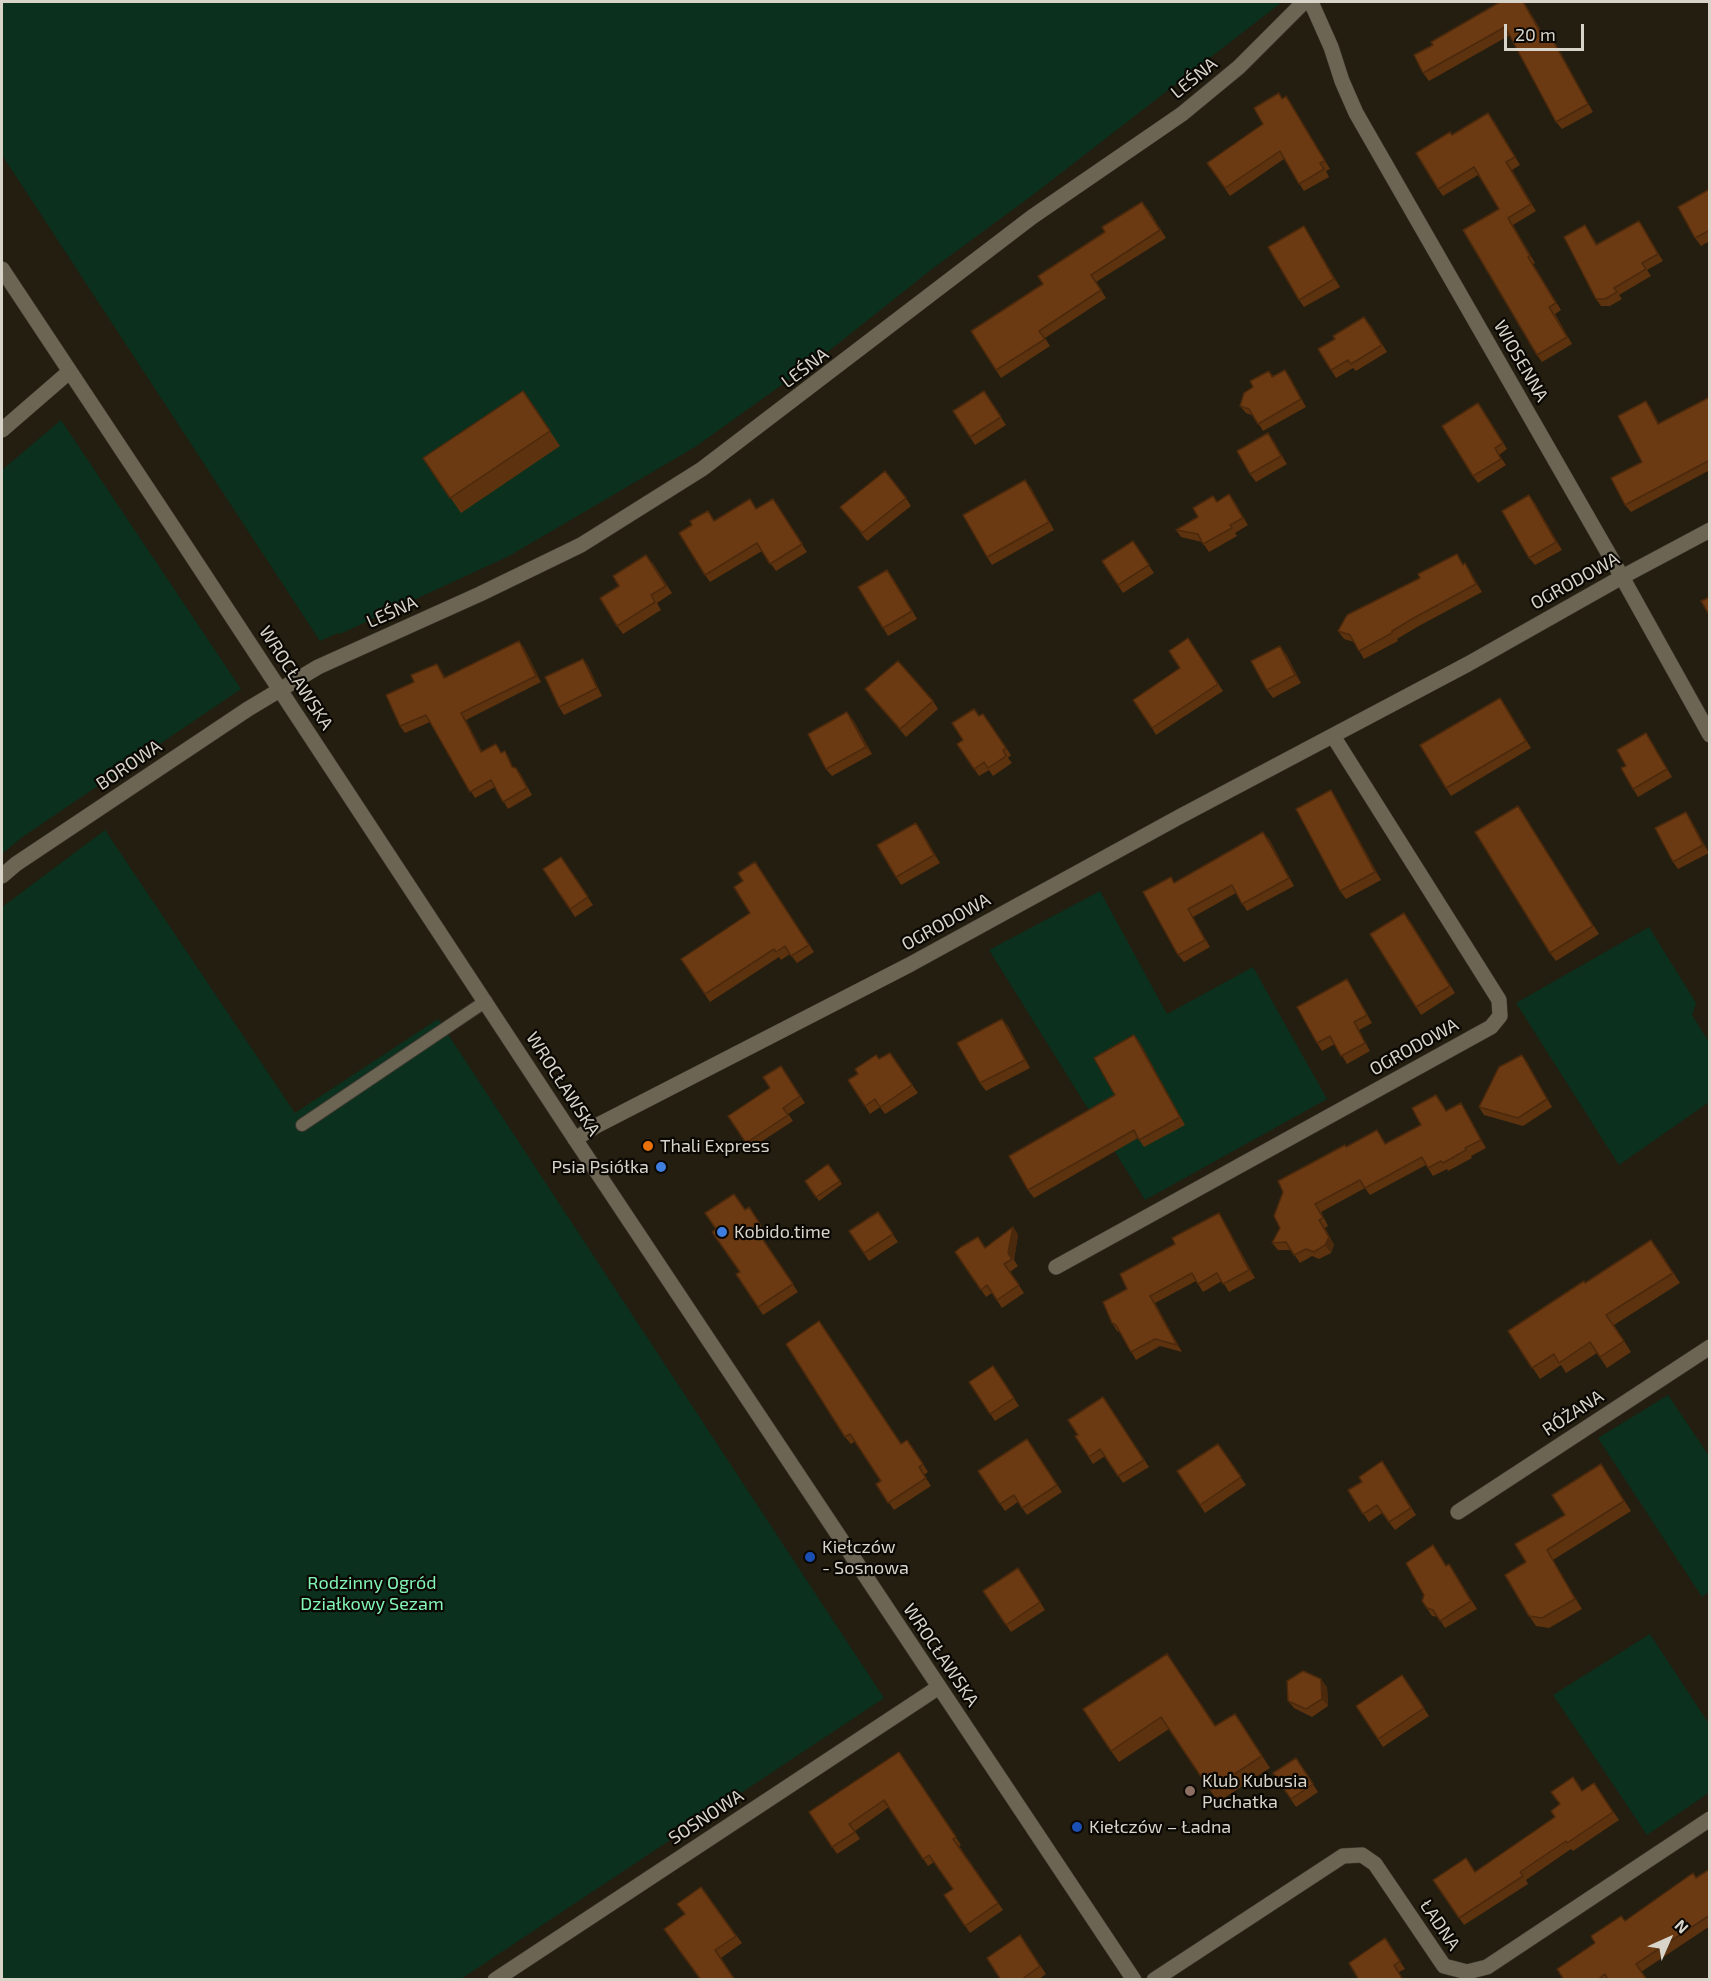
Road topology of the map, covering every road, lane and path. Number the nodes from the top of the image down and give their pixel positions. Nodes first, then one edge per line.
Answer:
1 (1304, 2) edge
2 (1311, 2) edge
3 (2, 269) edge
4 (69, 372) junction
5 (2, 430) edge
6 (1710, 530) edge
7 (1622, 576) junction
8 (280, 690) junction
9 (1710, 735) edge
10 (1333, 736) junction
11 (2, 876) edge
12 (486, 1001) junction
13 (302, 1125) dead end
14 (575, 1139) junction
15 (1056, 1267) dead end
16 (1710, 1347) edge
17 (1458, 1512) dead end
18 (939, 1688) junction
19 (1710, 1819) edge
20 (495, 1980) edge
21 (1134, 1980) edge
22 (1154, 1980) edge

1 - 8 street, LEŚNA
2 - 7 street, WIOSENNA
3 - 4 street, WROCŁAWSKA
4 - 5 street
4 - 8 street, WROCŁAWSKA
6 - 7 street, OGRODOWA
7 - 9 street, WIOSENNA
7 - 10 street, OGRODOWA
8 - 11 street, BOROWA
8 - 12 street, WROCŁAWSKA
10 - 14 street, OGRODOWA
10 - 15 street, OGRODOWA
12 - 13 lane
12 - 14 street, WROCŁAWSKA
14 - 18 street, WROCŁAWSKA
16 - 17 street, RÓŻANA
18 - 20 street, SOSNOWA
18 - 21 street, WROCŁAWSKA
19 - 22 street, ŁADNA

